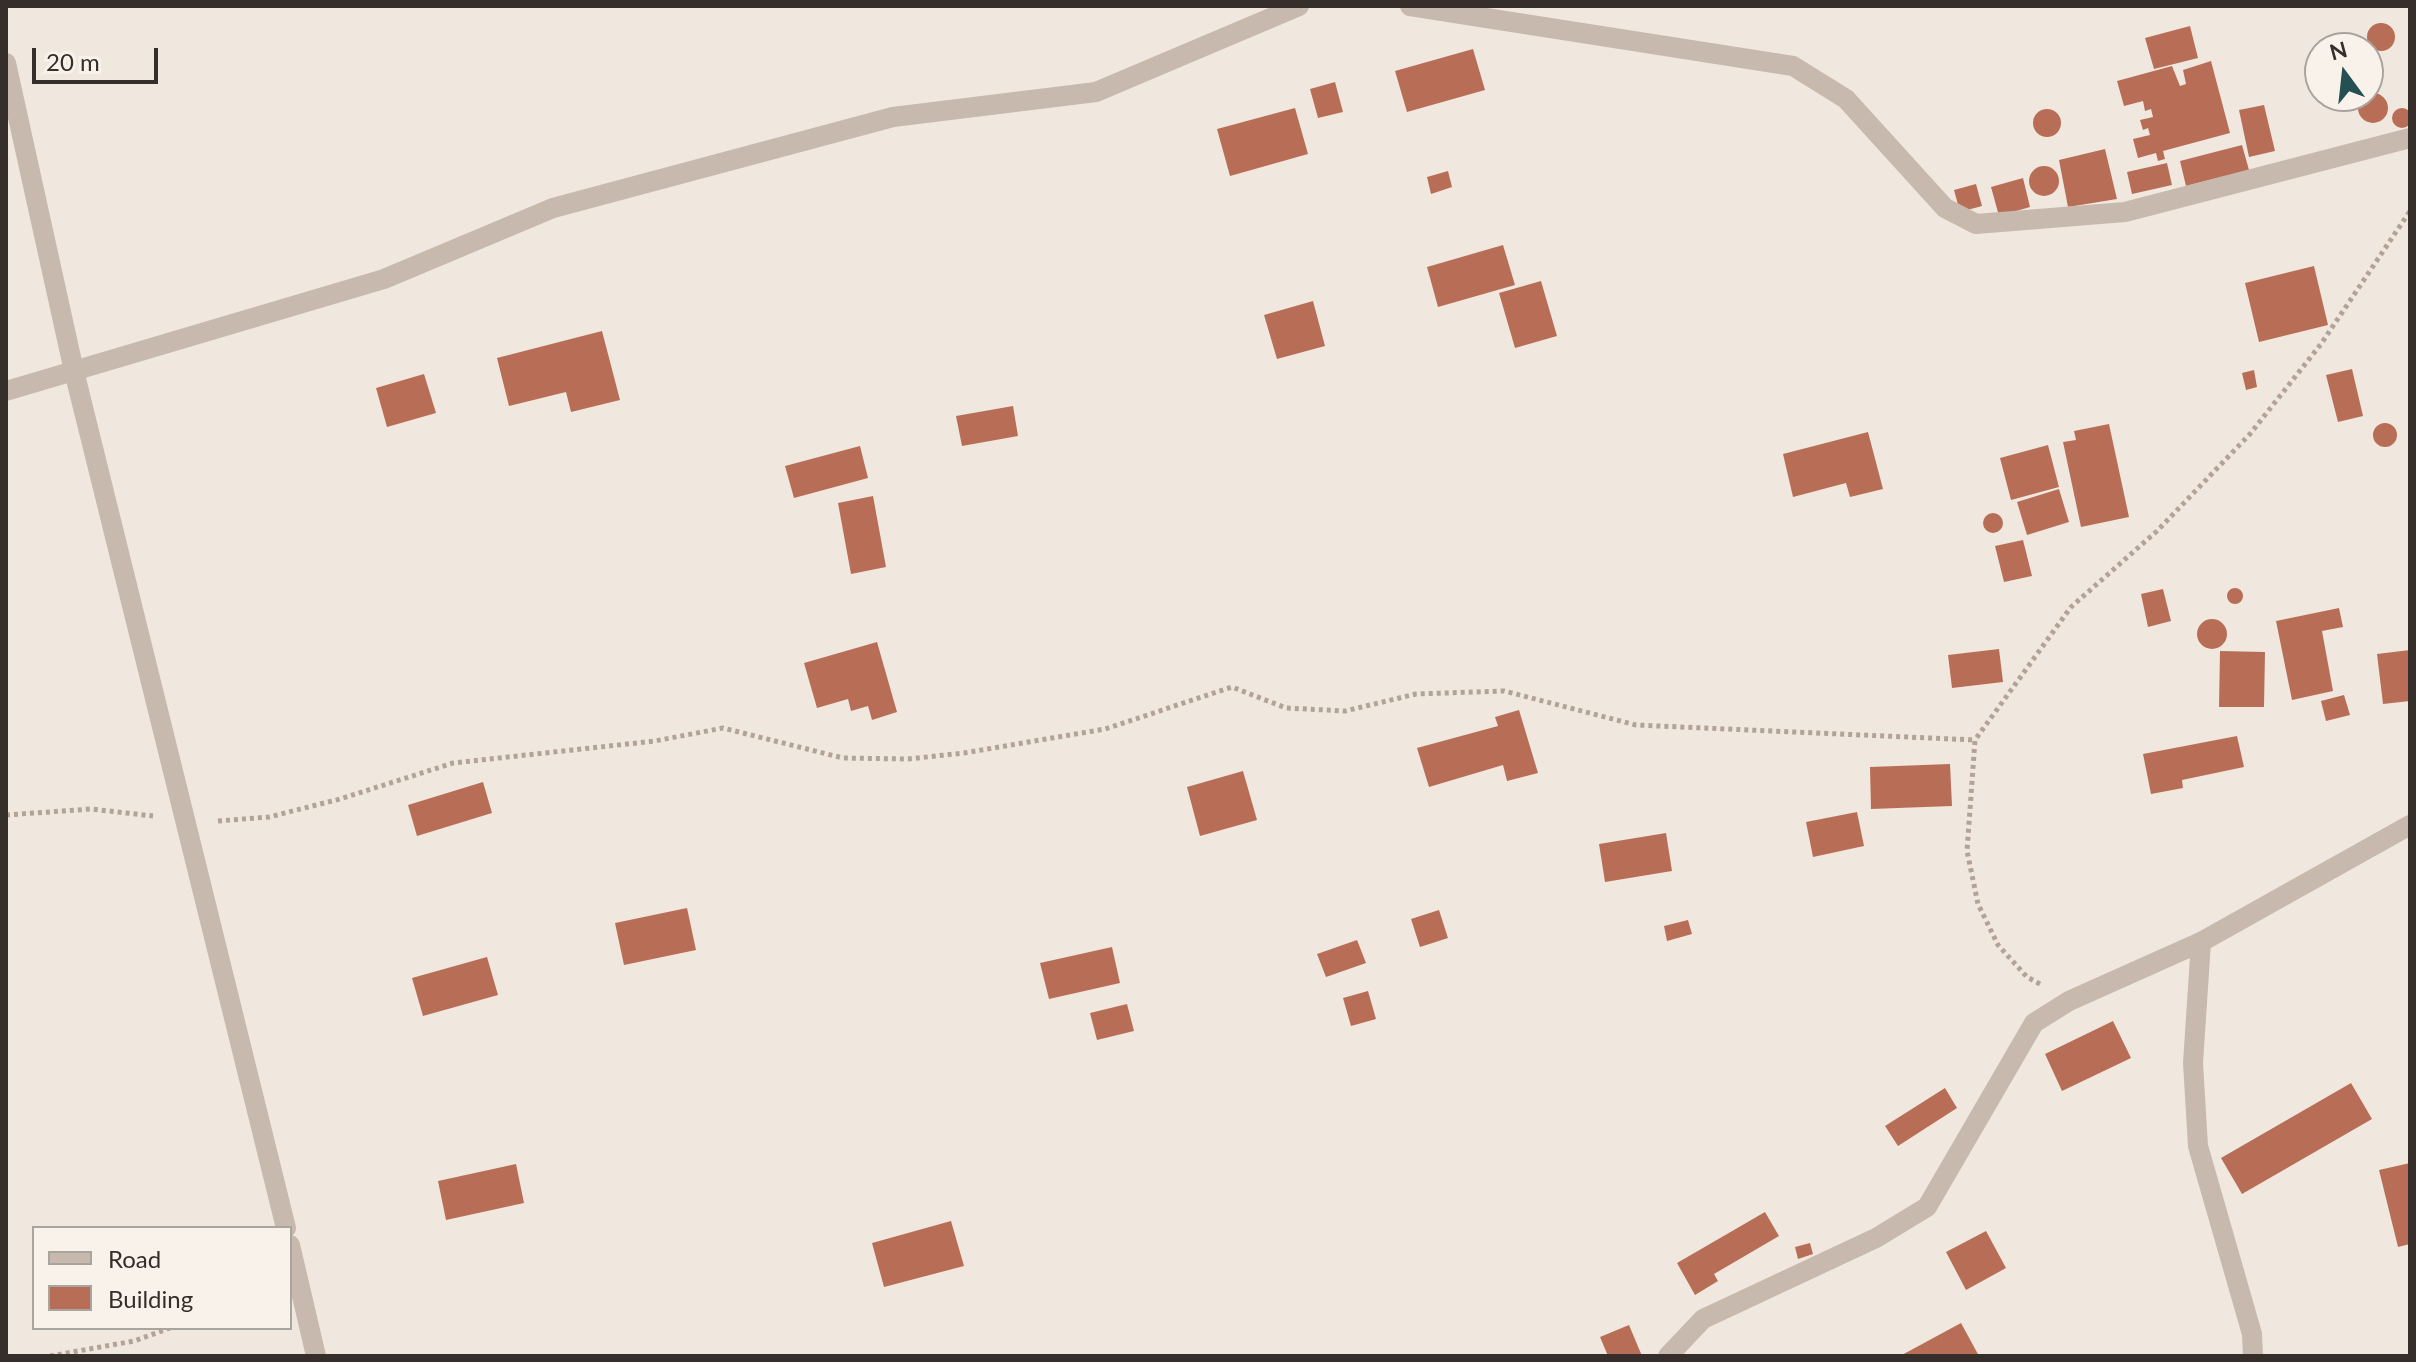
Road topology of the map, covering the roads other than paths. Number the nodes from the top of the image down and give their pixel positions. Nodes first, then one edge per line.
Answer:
1 (1299, 6) edge
2 (1410, 6) edge
3 (6, 63) edge
4 (2410, 138) edge
5 (74, 371) junction
6 (6, 391) edge
7 (2410, 825) edge
8 (2201, 942) junction
9 (286, 1226) edge
10 (292, 1254) edge
11 (316, 1356) edge
12 (1668, 1356) edge
13 (2253, 1356) edge

1 - 5 street
2 - 4 street
3 - 5 street
5 - 6 street
5 - 9 street
7 - 8 street
8 - 12 street
8 - 13 street
10 - 11 street

